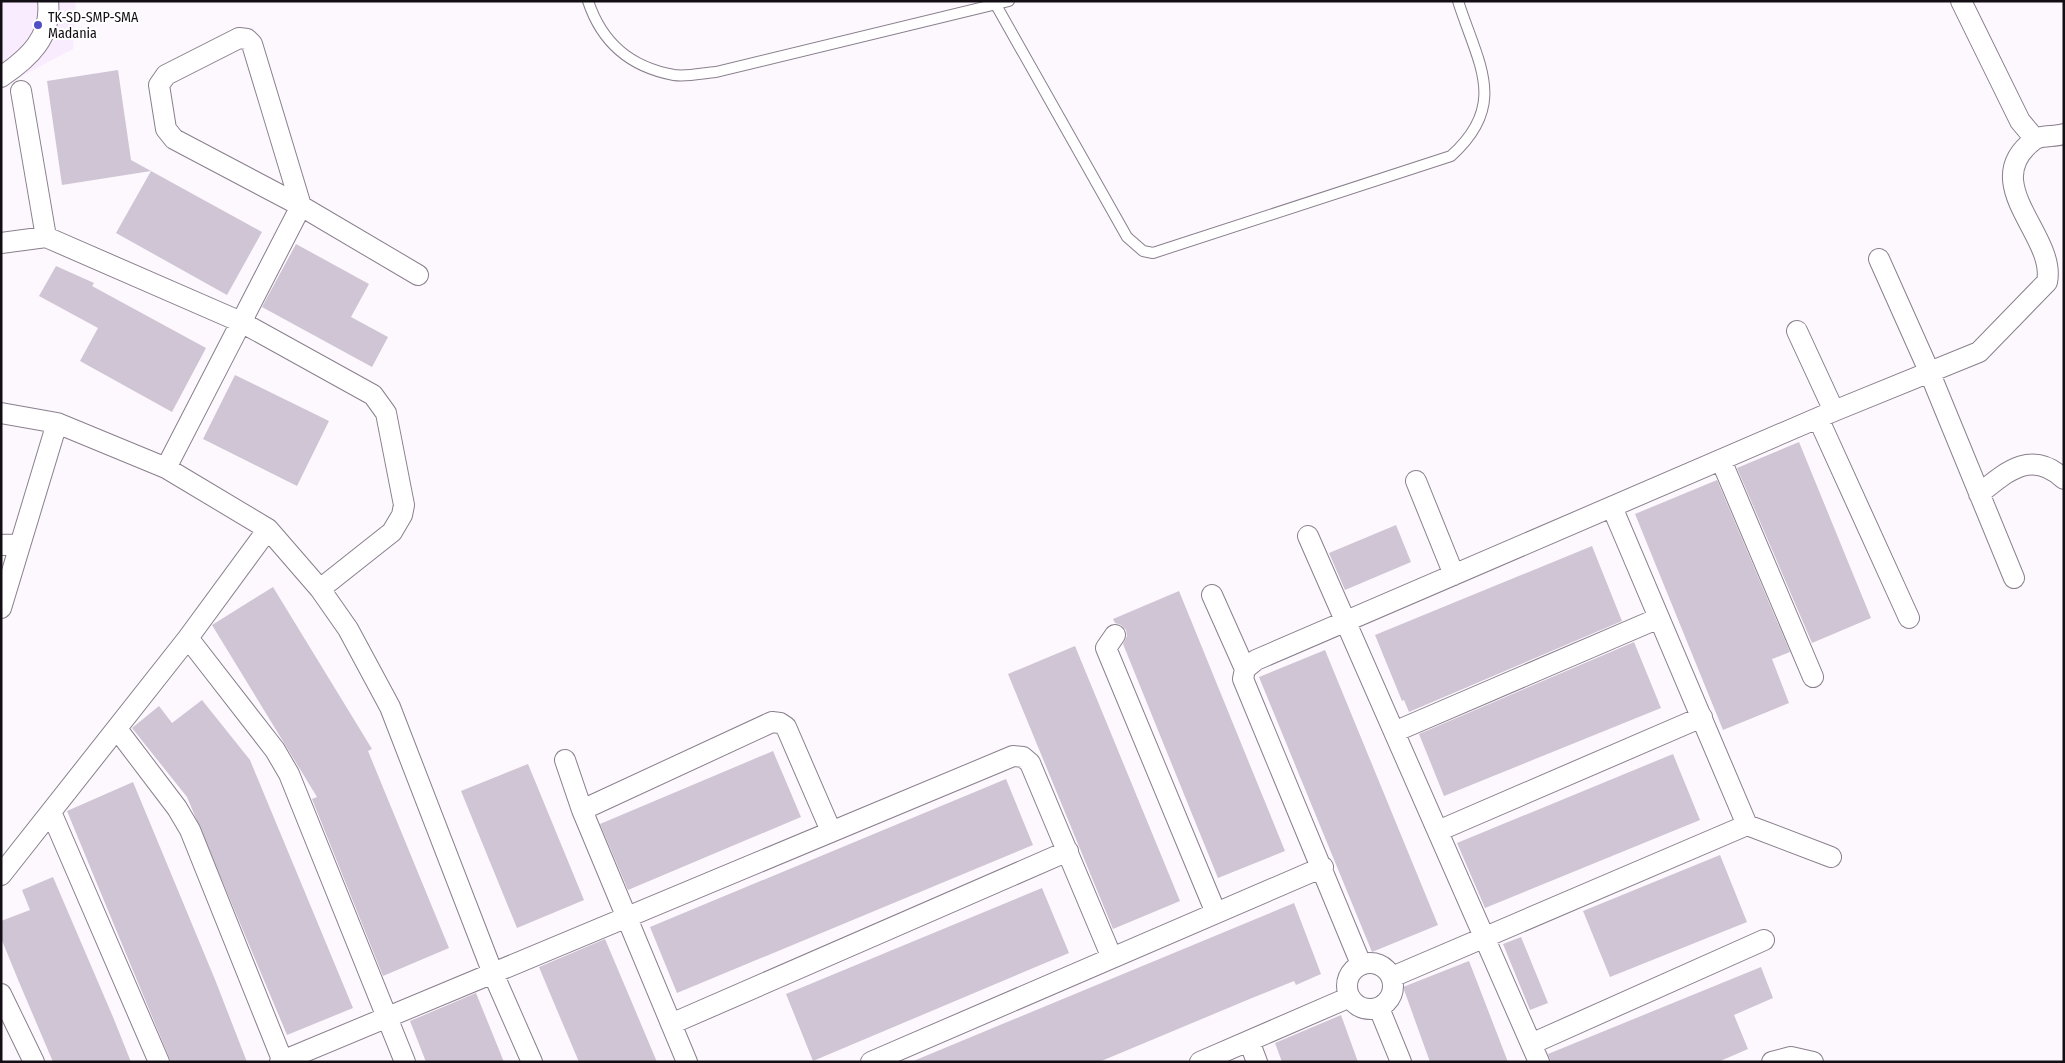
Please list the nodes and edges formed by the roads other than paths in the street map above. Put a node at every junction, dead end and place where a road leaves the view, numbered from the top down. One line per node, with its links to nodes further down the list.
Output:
1 (48, 1): 7 (street)
2 (588, 1): 6 (lane)
3 (1009, 1): 6 (lane)
4 (1458, 1): 6 (lane)
5 (1961, 1): 10 (street)
6 (996, 5)
7 (1, 77)
8 (21, 91): 12 (street)
9 (2064, 134): 10 (street)
10 (2035, 139): 18 (street)
11 (302, 206): 11 (street); 15 (street); 16 (street)
12 (46, 237): 13 (street); 16 (street)
13 (1, 243)
14 (1879, 259): 18 (street)
15 (418, 275)
16 (242, 322): 23 (street); 33 (street)
17 (1798, 331): 20 (street)
18 (1929, 371): 20 (street); 26 (street)
19 (1, 413): 21 (street)
20 (1826, 415): 22 (street); 37 (street)
21 (57, 423): 23 (street); 30 (street)
22 (1721, 460): 27 (street); 42 (street)
23 (166, 468): 28 (street)
24 (2064, 479): 26 (street)
25 (1416, 481): 31 (street)
26 (1979, 494): 32 (street)
27 (1612, 507): 31 (street); 36 (street)
28 (268, 529): 33 (street); 40 (street)
29 (1308, 536): 38 (street)
30 (10, 544): 35 (street)
31 (1454, 576): 38 (street)
32 (2014, 578)
33 (320, 589): 62 (street)
34 (1212, 595): 41 (street)
35 (1, 608)
36 (1659, 618): 43 (street); 45 (street)
37 (1909, 618)
38 (1346, 622): 41 (street); 45 (street)
39 (1115, 635): 56 (street)
40 (188, 638): 44 (street); 67 (street)
41 (1245, 669): 54 (street)
42 (1813, 677)
43 (1702, 717): 49 (street); 51 (street)
44 (117, 728): 48 (street); 71 (street)
45 (1394, 732): 51 (street)
46 (565, 760): 47 (street)
47 (582, 810): 50 (street); 57 (street)
48 (51, 812): 55 (street); 73 (street)
49 (1747, 825): 53 (street); 58 (street)
50 (831, 831): 52 (street); 57 (street)
51 (1438, 831): 58 (street)
52 (1068, 851): 60 (street); 68 (street)
53 (1831, 857)
54 (1323, 867): 56 (street); 61 (street)
55 (1, 875)
56 (1216, 913): 60 (street)
57 (626, 918): 62 (street); 68 (street)
58 (1484, 938): 63 (street); 70 (street)
59 (1764, 940): 70 (street)
60 (1112, 958): 77 (street)
61 (1362, 964): 63 (street); 65 (street)
62 (492, 972): 67 (street); 75 (street)
63 (1392, 977): 66 (street)
64 (1, 994): 72 (street)
65 (1350, 997): 66 (street); 69 (street)
66 (1379, 1008): 80 (street)
67 (386, 1016): 71 (street); 74 (street)
68 (671, 1024): 76 (street)
69 (1249, 1041): 78 (street); 79 (street)
70 (1535, 1053)
71 (282, 1061)
72 (34, 1062)
73 (159, 1062)
74 (406, 1062)
75 (532, 1062)
76 (687, 1062)
77 (871, 1062)
78 (1200, 1062)
79 (1257, 1062)
80 (1401, 1062)
81 (1772, 1062): 82 (street)
82 (1813, 1062)

